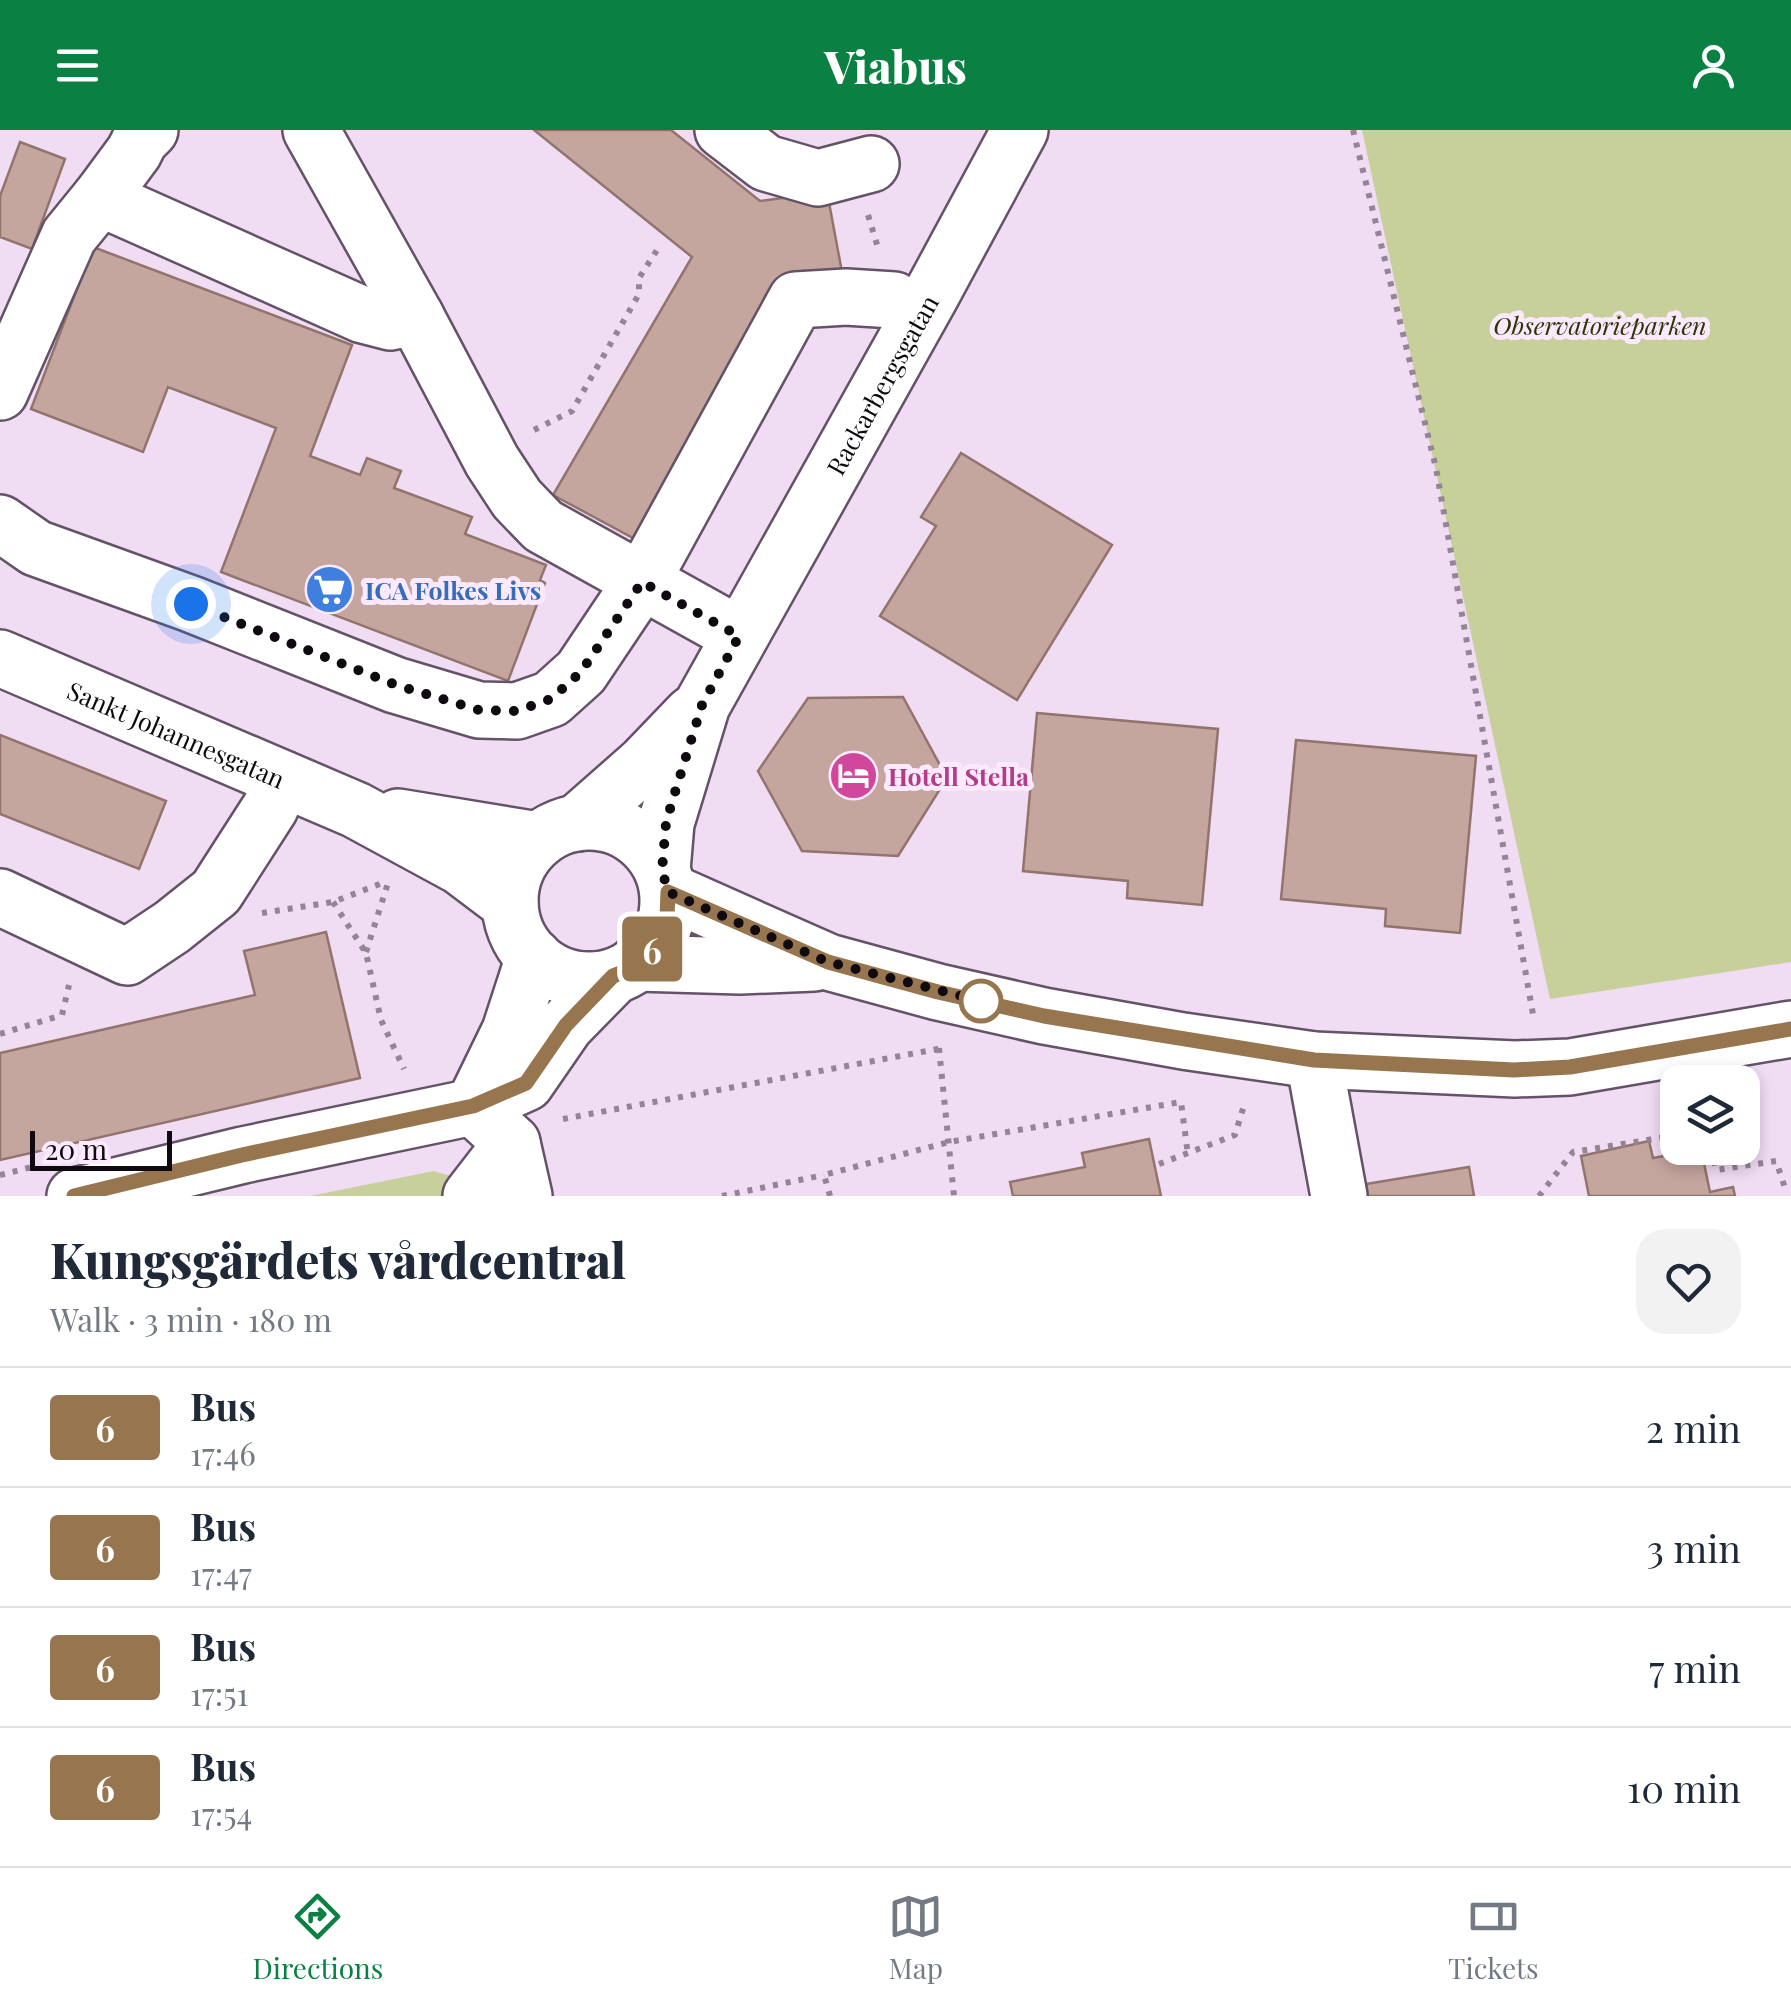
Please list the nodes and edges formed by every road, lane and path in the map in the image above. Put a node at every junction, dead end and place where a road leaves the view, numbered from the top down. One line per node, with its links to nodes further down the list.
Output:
1 (312, 130): 10 (street)
2 (723, 130): 6 (street)
3 (1020, 130): 9 (street, Rackarbergsgatan)
4 (1354, 130): 33 (path)
5 (129, 137): 7 (street)
6 (862, 166): 9 (path)
7 (100, 198): 10 (street); 11 (street)
8 (658, 247): 12 (path)
9 (907, 308): 14 (street); 15 (street, Rackarbergsgatan)
10 (416, 317): 12 (street)
11 (1, 388)
12 (488, 453): 14 (street)
13 (0, 524): 14 (street)
14 (642, 582): 15 (street)
15 (739, 636): 17 (street, Rackarbergsgatan)
16 (0, 658): 18 (street, Sankt Johannesgatan)
17 (702, 705): 20 (street, Rackarbergsgatan); 22 (street, Rackarbergsgatan)
18 (284, 779): 19 (street, Sankt Johannesgatan); 28 (street)
19 (356, 810): 20 (street, Sankt Johannesgatan); 26 (street, Sankt Johannesgatan)
20 (558, 832): 22 (street); 26 (street)
21 (392, 872): 23 (path)
22 (665, 881): 31 (street); 32 (street)
23 (388, 882): 25 (path); 29 (path)
24 (0, 897): 28 (street)
25 (332, 902): 27 (path); 29 (path)
26 (510, 904): 30 (street)
27 (261, 913)
28 (83, 936): 35 (path)
29 (366, 953): 39 (path)
30 (534, 957): 32 (street); 41 (street)
31 (828, 962): 32 (street); 38 (street)
32 (625, 970): 41 (street)
33 (1535, 1026)
34 (1791, 1030): 38 (street)
35 (0, 1034)
36 (956, 1046): 37 (path)
37 (940, 1048): 42 (path); 44 (path)
38 (1314, 1060): 59 (street)
39 (410, 1082)
40 (1248, 1091): 45 (path)
41 (473, 1106): 42 (street); 52 (street)
42 (534, 1131): 54 (street); 55 (street)
43 (1660, 1138): 60 (path)
44 (949, 1142): 45 (path); 51 (path); 58 (path)
45 (1188, 1154): 47 (path)
46 (1760, 1163): 53 (path)
47 (1159, 1164)
48 (1715, 1165): 49 (path)
49 (1749, 1165)
50 (0, 1175): 52 (path)
51 (824, 1175): 56 (path); 57 (path)
52 (56, 1181)
53 (1786, 1191)
54 (472, 1196)
55 (524, 1196)
56 (722, 1196)
57 (830, 1196)
58 (954, 1196)
59 (1339, 1196)
60 (1538, 1196)

